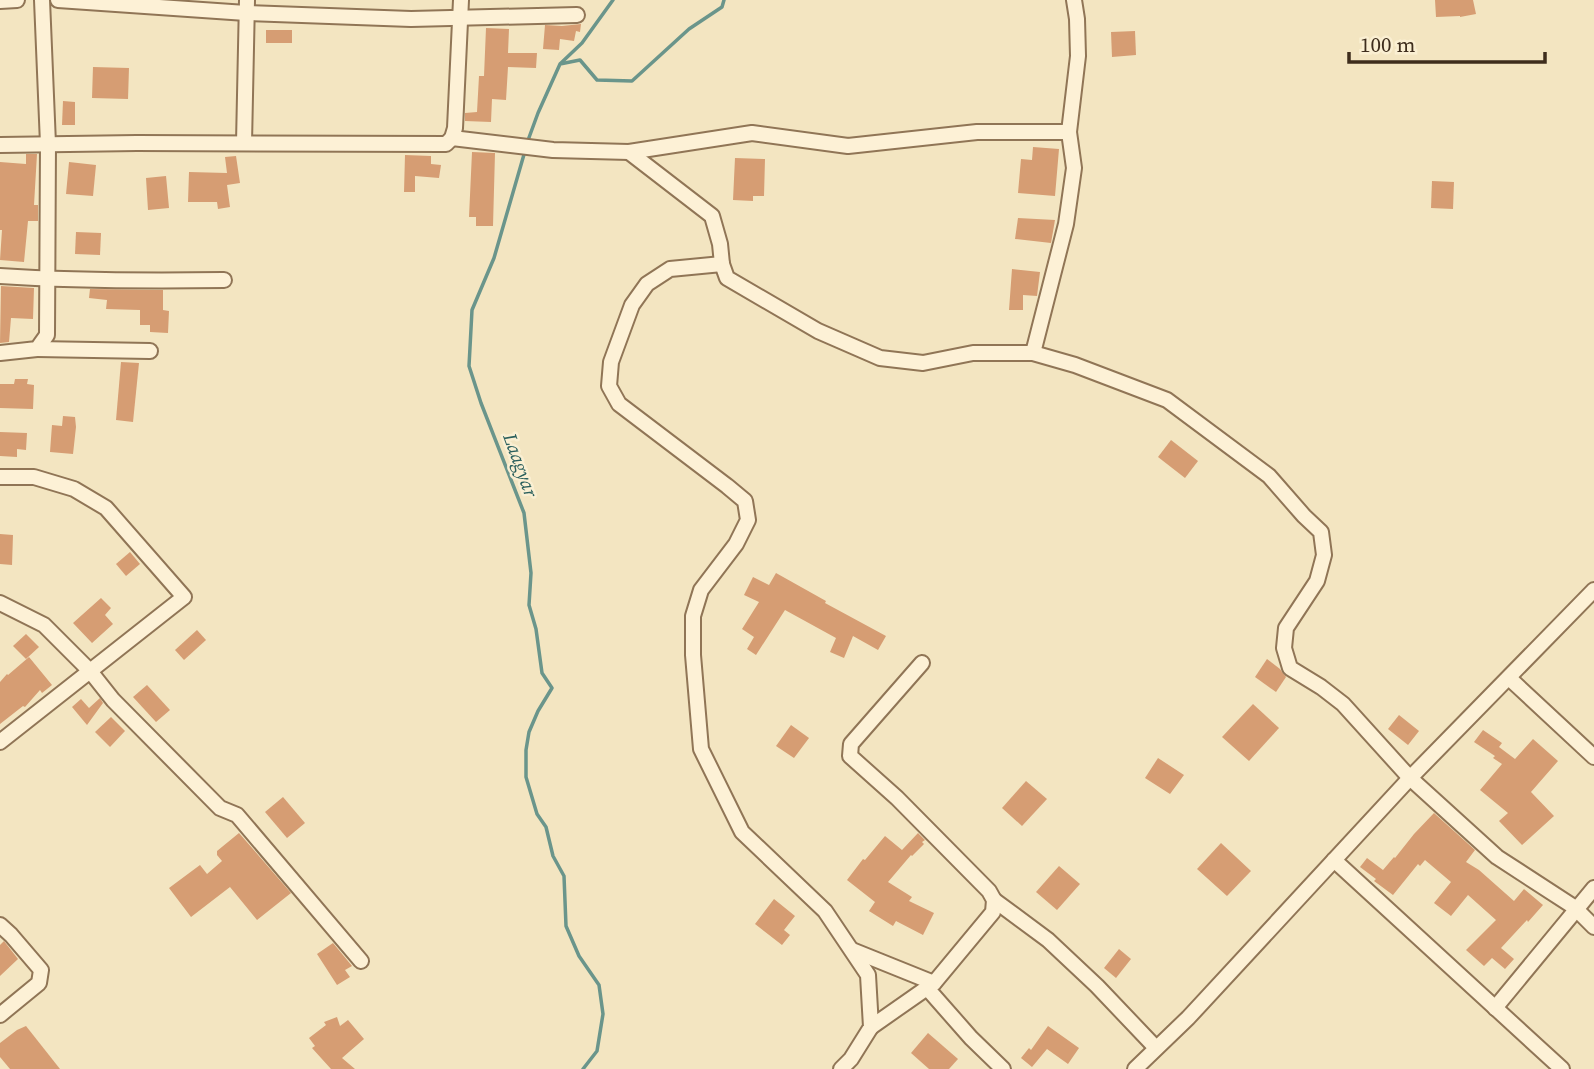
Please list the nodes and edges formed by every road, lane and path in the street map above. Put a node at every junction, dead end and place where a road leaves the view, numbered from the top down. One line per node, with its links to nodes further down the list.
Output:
1 (17, 0): 6 (street)
2 (42, 0): 13 (street)
3 (58, 0): 7 (street)
4 (461, 0): 9 (street)
5 (1074, 0): 10 (street)
6 (0, 1)
7 (247, 6): 9 (street); 12 (street)
8 (577, 15): 9 (street)
9 (460, 17): 11 (street)
10 (1069, 132): 15 (street); 23 (street)
11 (452, 138): 12 (street); 15 (street)
12 (244, 143): 13 (street)
13 (48, 144): 14 (street); 18 (street)
14 (0, 145)
15 (629, 152): 16 (street)
16 (722, 264): 23 (street); 39 (street)
17 (0, 276): 18 (street)
18 (47, 279): 19 (street); 20 (street)
19 (224, 280)
20 (37, 349): 21 (street); 22 (street)
21 (150, 351)
22 (0, 353)
23 (1033, 353): 32 (street)
24 (0, 477): 28 (street)
25 (1593, 593): 29 (street)
26 (0, 603): 28 (street)
27 (922, 663): 35 (street)
28 (90, 671): 30 (street); 40 (street)
29 (1509, 678): 31 (street); 32 (street)
30 (0, 743)
31 (1594, 757)
32 (1410, 778): 33 (street); 36 (street)
33 (1334, 860): 42 (street); 45 (street)
34 (1594, 888): 36 (street)
35 (994, 900): 41 (street); 45 (street)
36 (1577, 909): 38 (street); 42 (street)
37 (0, 925): 43 (street)
38 (1594, 927)
39 (851, 949): 41 (street); 44 (street)
40 (360, 961)
41 (931, 985): 44 (street); 47 (street)
42 (1495, 1008): 49 (street)
43 (0, 1014)
44 (871, 1027): 46 (street)
45 (1156, 1048): 48 (street)
46 (841, 1069)
47 (1003, 1069)
48 (1135, 1069)
49 (1562, 1069)

